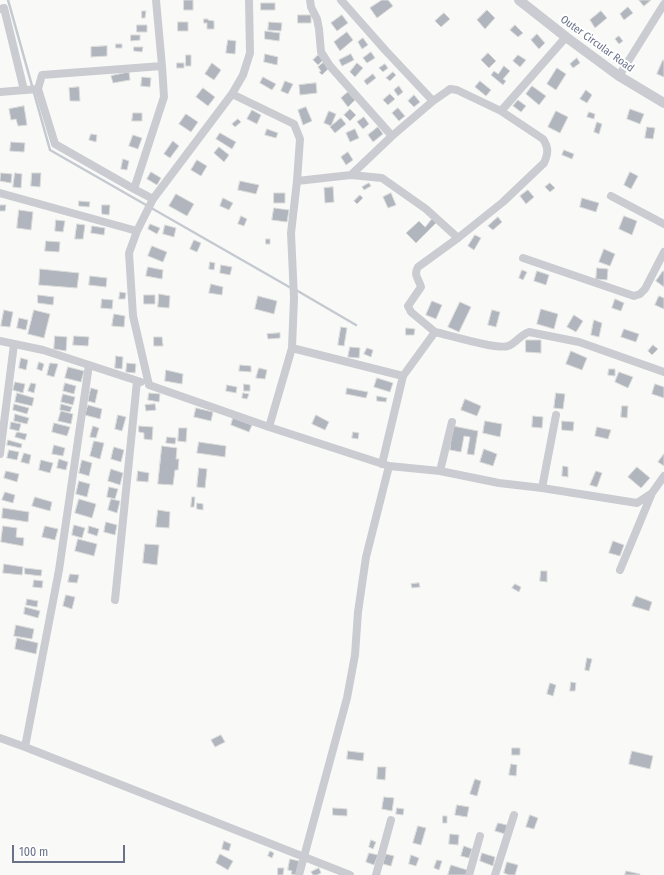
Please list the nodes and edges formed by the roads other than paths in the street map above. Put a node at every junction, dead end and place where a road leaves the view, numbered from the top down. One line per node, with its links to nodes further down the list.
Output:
1 (156, 0): 9 (street)
2 (249, 0): 13 (street)
3 (310, 0): 17 (street)
4 (340, 0): 14 (street)
5 (524, 1): 8 (street, Outer Circular Road)
6 (664, 4): 10 (street)
7 (0, 9): 11 (street)
8 (566, 37): 10 (street, Outer Circular Road); 16 (street)
9 (162, 66): 11 (street); 20 (street)
10 (619, 76): 15 (street, Outer Circular Road)
11 (31, 90): 12 (street); 20 (street)
12 (0, 92)
13 (232, 94): 19 (street); 23 (street)
14 (433, 101): 16 (street); 17 (street)
15 (664, 103)
16 (501, 111): 26 (street)
17 (392, 136): 18 (street)
18 (351, 175): 19 (street); 26 (street)
19 (297, 181): 32 (street)
20 (134, 189): 23 (street)
21 (0, 193): 25 (street)
22 (611, 196): 24 (street)
23 (150, 205): 25 (street)
24 (664, 224)
25 (137, 231): 37 (street)
26 (458, 238): 29 (street)
27 (664, 252): 28 (street)
28 (523, 258)
29 (435, 332): 34 (street); 35 (street)
30 (0, 341): 31 (street)
31 (14, 344): 33 (street); 41 (street)
32 (292, 348): 35 (street); 40 (street)
33 (89, 365): 36 (street); 50 (street)
34 (664, 372)
35 (403, 376): 42 (street)
36 (138, 381): 37 (street); 48 (street)
37 (149, 385): 40 (street)
38 (556, 415): 45 (street)
39 (452, 422): 43 (street)
40 (270, 426): 42 (street)
41 (0, 454)
42 (386, 465): 43 (street); 54 (street)
43 (440, 472): 45 (street)
44 (664, 476): 46 (street)
45 (542, 488): 46 (street)
46 (652, 493): 47 (street)
47 (620, 570)
48 (115, 600)
49 (0, 738): 50 (street)
50 (25, 747): 54 (street)
51 (514, 815): 59 (street)
52 (391, 820): 57 (street)
53 (480, 836): 58 (street)
54 (303, 857): 55 (street); 56 (street)
55 (299, 875)
56 (350, 875)
57 (376, 875)
58 (469, 875)
59 (495, 875)

